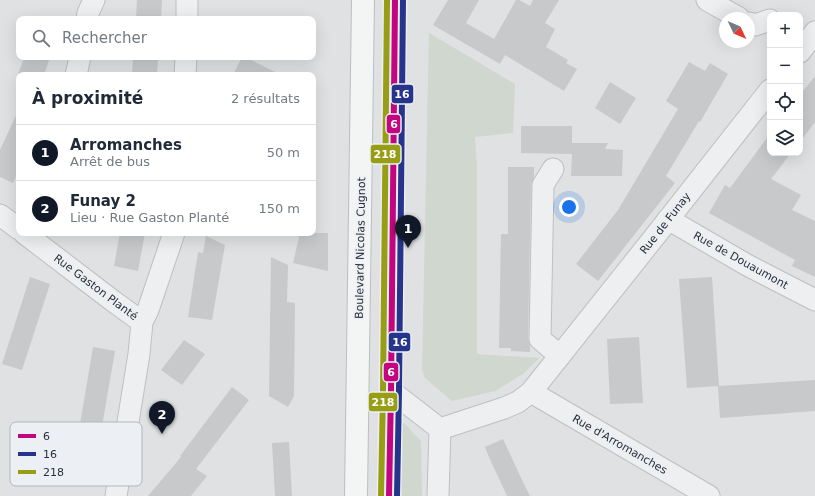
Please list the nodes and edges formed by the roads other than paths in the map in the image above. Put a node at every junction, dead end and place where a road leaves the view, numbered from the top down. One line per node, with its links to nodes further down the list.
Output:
1 (94, 0): 7 (street)
2 (187, 0): 8 (street)
3 (364, 0): 29 (main road, Boulevard Nicolas Cugnot)
4 (395, 0): 23 (main road)
5 (707, 0): 6 (street)
6 (728, 12)
7 (88, 16)
8 (187, 16)
9 (767, 21): 10 (street)
10 (755, 25)
11 (79, 60): 13 (street)
12 (186, 60): 14 (street)
13 (77, 72)
14 (185, 72)
15 (767, 94): 17 (street, Rue de Funay)
16 (553, 169): 22 (street)
17 (668, 219): 20 (street, Rue de Douaumont); 22 (street, Rue de Funay)
18 (29, 236): 21 (street, Rue Gaston Planté)
19 (173, 236): 21 (street)
20 (815, 300)
21 (142, 322): 25 (street, Rue Gaston Planté)
22 (560, 356): 24 (street, Rue de Funay)
23 (391, 391): 26 (street); 30 (main road)
24 (531, 392): 26 (street, Rue de Funay); 32 (street, Rue d'Arromanches)
25 (128, 422)
26 (440, 429): 31 (street)
27 (118, 486): 28 (street, Rue Gaston Planté)
28 (116, 496)
29 (356, 496)
30 (389, 496)
31 (438, 496)
32 (709, 496)

